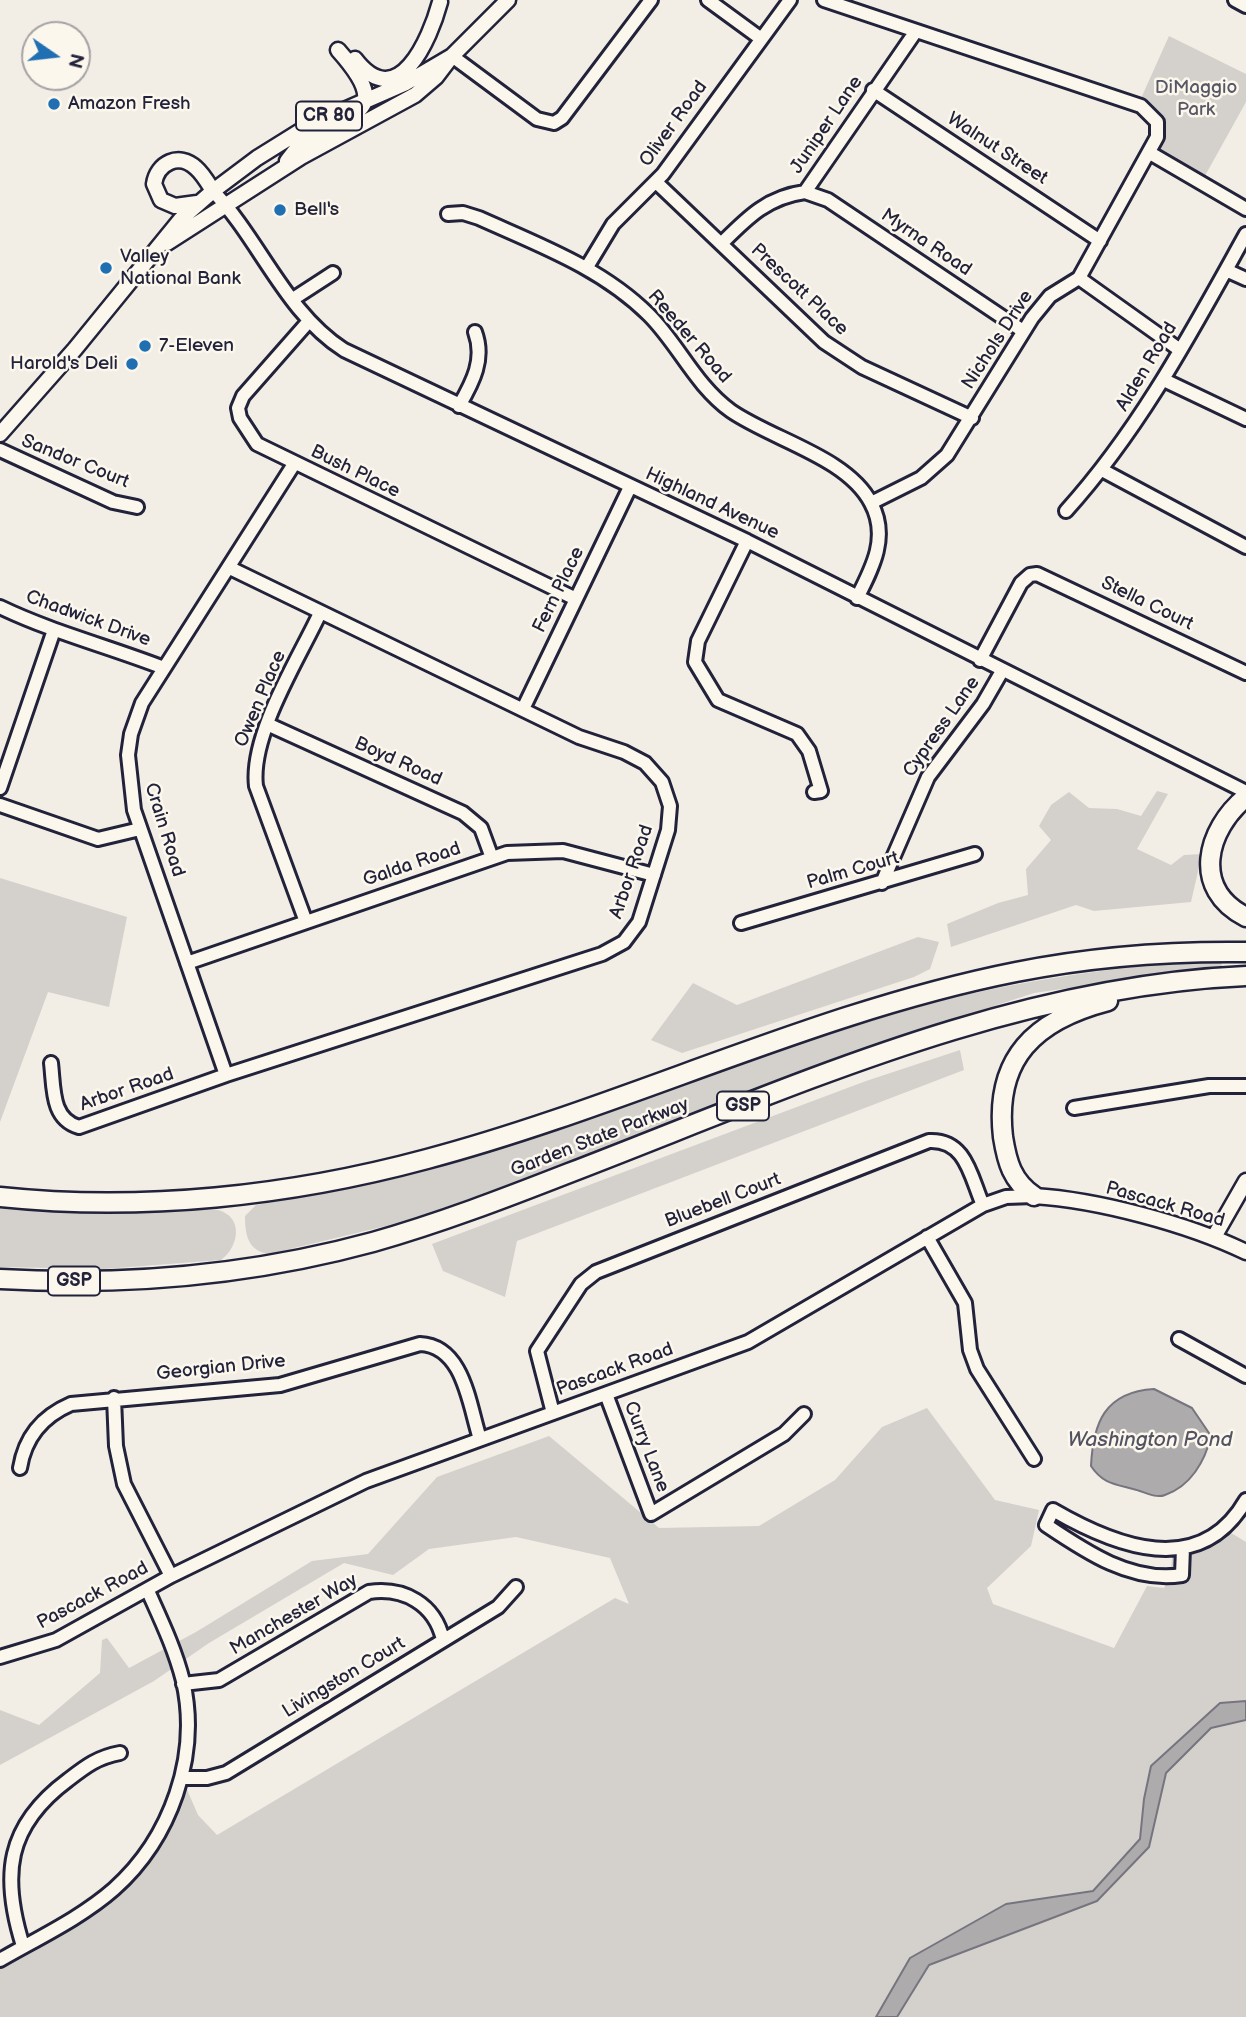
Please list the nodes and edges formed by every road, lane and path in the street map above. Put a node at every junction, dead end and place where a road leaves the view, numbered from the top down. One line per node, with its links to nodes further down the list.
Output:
1 (508, 0): 11 (main road, CR 80)
2 (650, 0): 11 (street)
3 (708, 0): 10 (street)
4 (790, 0): 10 (street, Oliver Road)
5 (824, 0): 9 (street)
6 (1235, 0): 8 (street)
7 (440, 1): 12 (main road); 14 (main road)
8 (1246, 6)
9 (916, 31): 13 (street, Juniper Lane); 15 (street, Nichols Drive)
10 (760, 38): 17 (street, Oliver Road)
11 (452, 56): 12 (main road, CR 80); 16 (main road, CR 80)
12 (420, 75): 14 (main road, CR 80)
13 (873, 90): 19 (street, Juniper Lane); 25 (street, Walnut Street)
14 (364, 100): 16 (main road); 18 (main road, CR 80)
15 (1150, 153): 22 (street); 25 (street, Nichols Drive)
16 (278, 171): 21 (main road, CR 80)
17 (656, 182): 26 (street, Prescott Place); 28 (street, Oliver Road)
18 (214, 191): 20 (main road, CR 80); 20 (main road); 21 (street, Highland Avenue)
19 (805, 192): 26 (street, Juniper Lane); 35 (street, Myrna Road)
20 (200, 203): 27 (main road, CR 80)
21 (226, 204): 27 (main road, CR 80); 33 (street, Highland Avenue)
22 (1246, 209)
23 (448, 214): 28 (street, Reeder Road)
24 (1246, 234): 29 (street, Alden Road)
25 (1100, 241): 31 (street, Nichols Drive)
26 (721, 244): 40 (street, Prescott Place)
27 (160, 247): 42 (main road, CR 80)
28 (587, 267): 47 (street, Reeder Road)
29 (1226, 270): 32 (street); 37 (street, Alden Road)
30 (333, 272): 33 (street)
31 (1079, 278): 35 (street, Nichols Drive); 37 (street)
32 (1246, 279)
33 (293, 299): 34 (street, Highland Avenue)
34 (309, 321): 39 (street, Highland Avenue); 44 (street, Bush Place)
35 (1023, 331): 40 (street, Nichols Drive)
36 (475, 332): 39 (street)
37 (1180, 350): 38 (street, Alden Road)
38 (1164, 380): 41 (street); 45 (street, Alden Road)
39 (459, 406): 46 (street, Highland Avenue)
40 (971, 418): 47 (street, Nichols Drive)
41 (1246, 419)
42 (0, 434)
43 (0, 450): 48 (street, Sandor Court)
44 (295, 464): 52 (street, Crain Road); 54 (street, Bush Place)
45 (1102, 470): 49 (street, Alden Road); 51 (street)
46 (630, 487): 50 (street, Highland Avenue); 54 (street, Fern Place)
47 (872, 503): 53 (street)
48 (137, 507)
49 (1066, 511)
50 (747, 541): 53 (street, Highland Avenue); 66 (street)
51 (1246, 547)
52 (230, 568): 56 (street, Arbor Road); 59 (street, Crain Road)
53 (857, 598): 58 (street, Highland Avenue)
54 (576, 599): 62 (street, Fern Place)
55 (0, 607): 57 (street, Chadwick Drive)
56 (320, 613): 62 (street, Arbor Road); 63 (street, Owen Place)
57 (54, 630): 59 (street, Chadwick Drive); 64 (street)
58 (981, 660): 60 (street, Highland Avenue); 61 (street, Stella Court)
59 (164, 668): 69 (street, Crain Road)
60 (1002, 671): 65 (street, Highland Avenue); 73 (street, Cypress Lane)
61 (1246, 673)
62 (523, 709): 72 (street, Arbor Road)
63 (267, 724): 71 (street, Boyd Road); 75 (street, Owen Place)
64 (0, 788)
65 (1246, 792)
66 (814, 793)
67 (1246, 797): 74 (highway)
68 (0, 805): 69 (street)
69 (140, 829): 79 (street, Crain Road)
70 (975, 854): 73 (street, Palm Court)
71 (492, 858): 72 (street, Galda Road); 75 (street, Galda Road)
72 (654, 875): 84 (street, Arbor Road)
73 (882, 883): 76 (street, Palm Court)
74 (1246, 917)
75 (306, 922): 79 (street, Galda Road)
76 (741, 923)
77 (1246, 943): 80 (highway, Garden State Parkway / GSP)
78 (1246, 952): 80 (highway, Garden State Parkway / GSP)
79 (187, 963): 84 (street, Crain Road)
80 (1044, 966): 91 (highway, Garden State Parkway / GSP)
81 (1246, 976): 82 (highway, Garden State Parkway / GSP)
82 (1218, 977): 89 (highway); 97 (highway, Garden State Parkway / GSP)
83 (51, 1063): 84 (street, Arbor Road)
84 (226, 1075)
85 (1246, 1086): 86 (street)
86 (1074, 1108)
87 (1246, 1181): 94 (main road)
88 (0, 1188): 91 (highway)
89 (1034, 1196): 92 (street, Pascack Road); 94 (main road, Pascack Road)
90 (0, 1197): 91 (highway, Garden State Parkway / GSP)
91 (78, 1202)
92 (983, 1205): 93 (street, Pascack Road); 103 (street, Bluebell Court)
93 (928, 1237): 101 (street, Pascack Road); 106 (street)
94 (1214, 1237): 95 (main road, Pascack Road)
95 (1246, 1252)
96 (0, 1279): 97 (highway, Garden State Parkway / GSP)
97 (149, 1279): 98 (highway)
98 (0, 1291)
99 (1179, 1339): 100 (street)
100 (1246, 1376)
101 (606, 1394): 103 (street, Pascack Road); 104 (street, Curry Lane)
102 (114, 1398): 105 (street, Georgian Drive); 107 (street, Georgian Drive); 110 (street)
103 (553, 1413): 105 (street, Pascack Road)
104 (803, 1414)
105 (480, 1439): 110 (street, Pascack Road)
106 (1034, 1459)
107 (20, 1468)
108 (1246, 1500): 109 (street)
109 (1183, 1548): 109 (street)
110 (171, 1576): 112 (street, Pascack Road)
111 (516, 1587): 113 (street, Livingston Court)
112 (148, 1591): 114 (street, Pascack Road); 115 (street)
113 (443, 1640): 115 (street, Manchester Way); 117 (street, Livingston Court)
114 (0, 1657)
115 (183, 1684): 117 (street)
116 (120, 1753): 118 (street)
117 (181, 1778): 118 (street)
118 (23, 1947): 119 (street)
119 (0, 1960)

